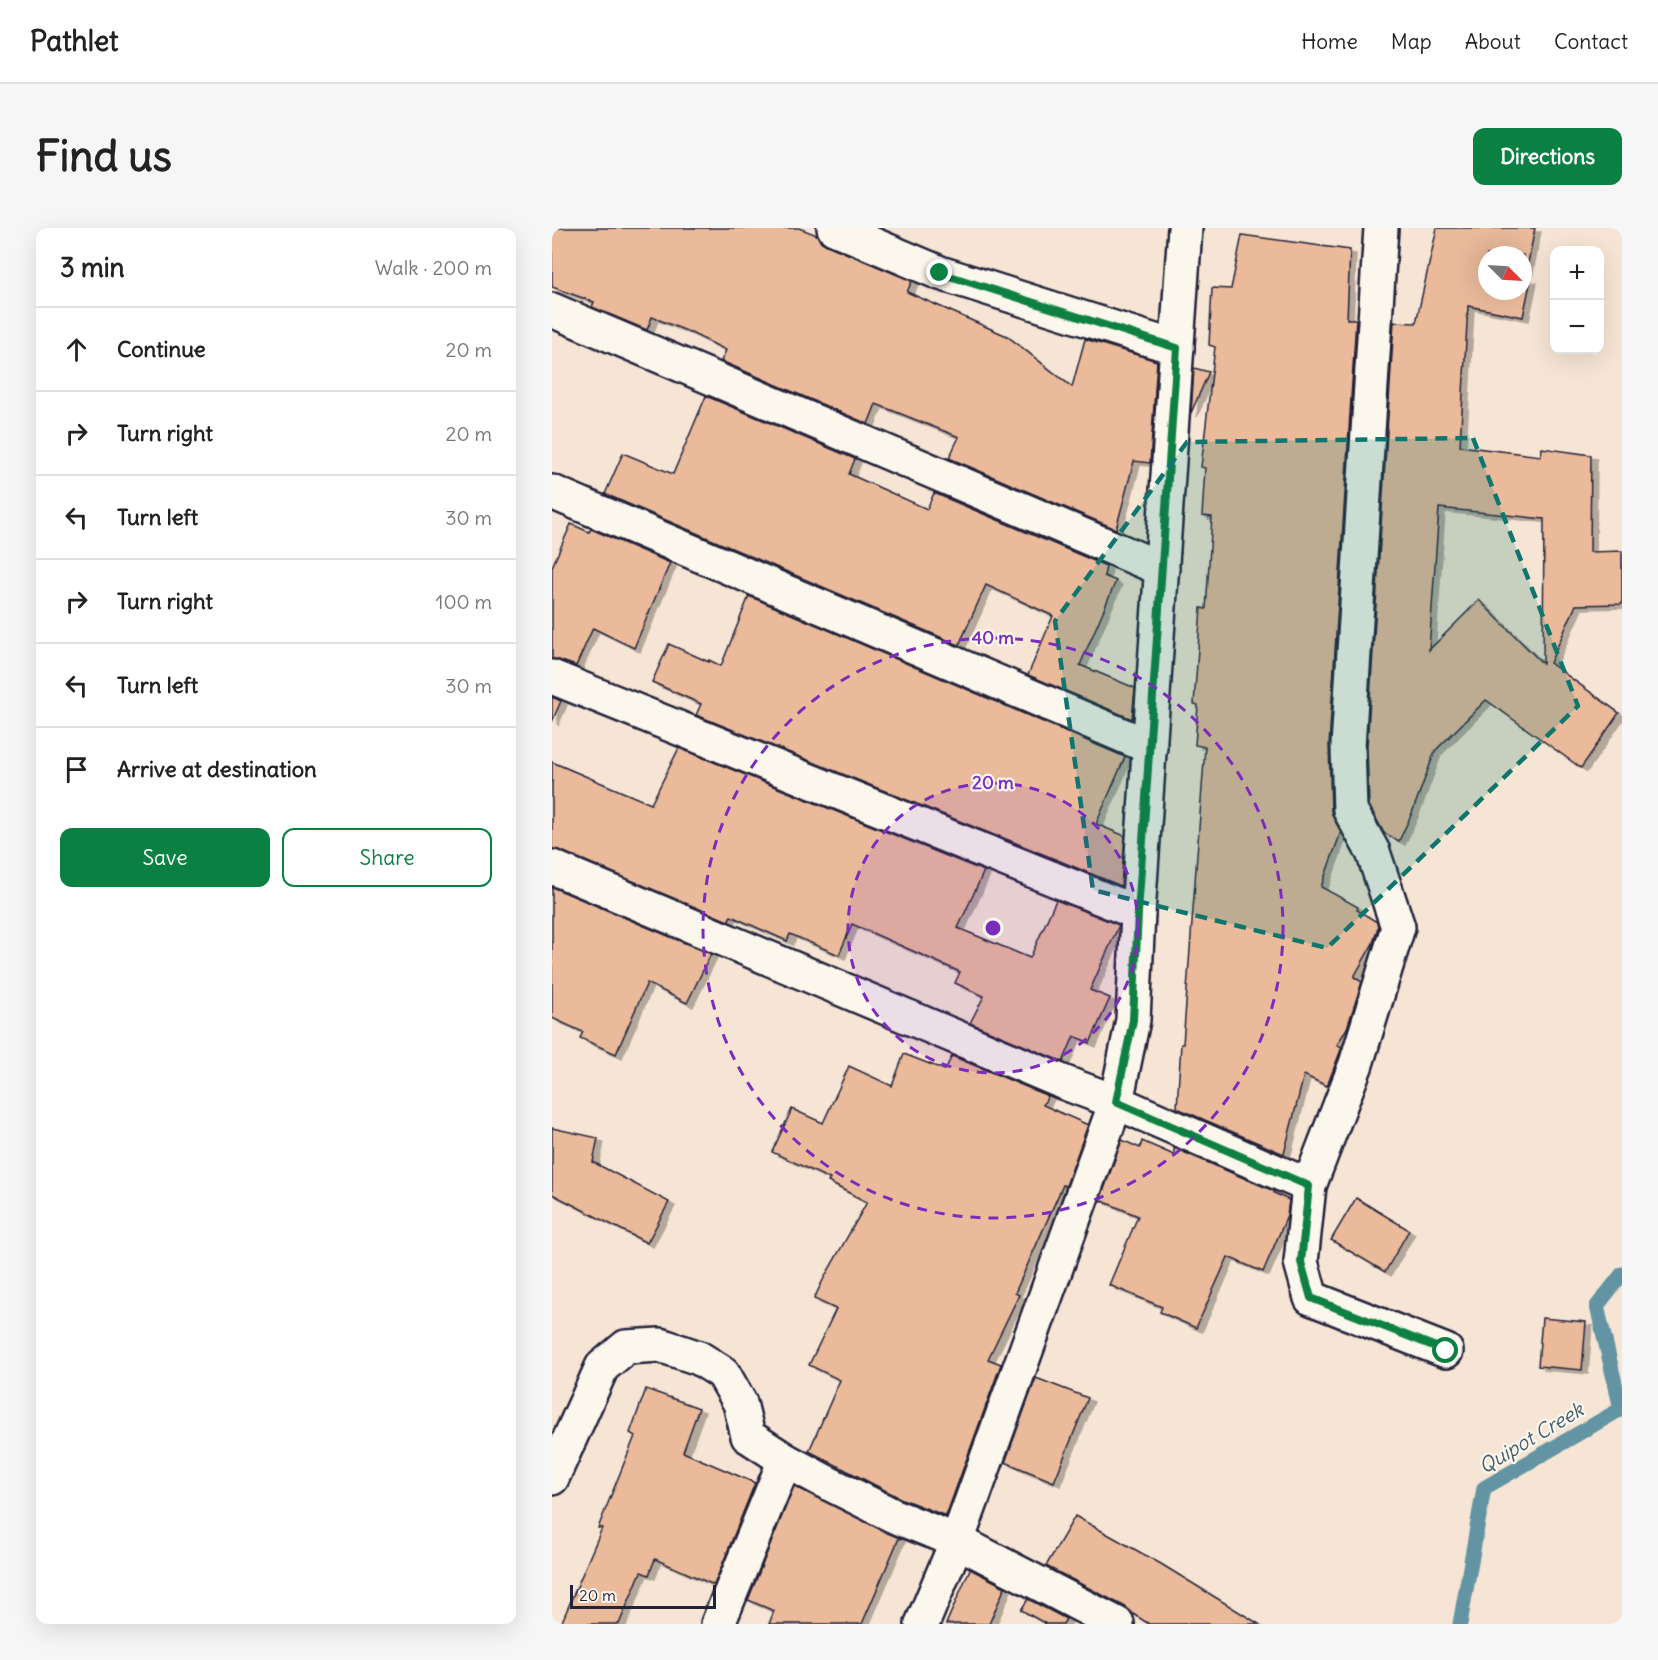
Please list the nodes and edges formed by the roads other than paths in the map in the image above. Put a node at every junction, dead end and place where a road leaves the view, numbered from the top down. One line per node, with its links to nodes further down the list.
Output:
1 (834, 228): 5 (street)
2 (1185, 228): 5 (street)
3 (1381, 228): 13 (street)
4 (552, 310): 7 (street)
5 (1177, 348): 7 (street)
6 (552, 492): 9 (street)
7 (1162, 569): 9 (street)
8 (552, 677): 11 (street)
9 (1149, 747): 11 (street)
10 (552, 867): 12 (street)
11 (1138, 913): 12 (street)
12 (1116, 1102): 13 (street); 17 (street)
13 (1309, 1186): 14 (street)
14 (1446, 1351)
15 (785, 1460): 16 (street); 17 (street); 18 (street)
16 (552, 1478)
17 (957, 1541): 19 (street); 20 (street)
18 (718, 1624)
19 (922, 1624)
20 (1117, 1624)

